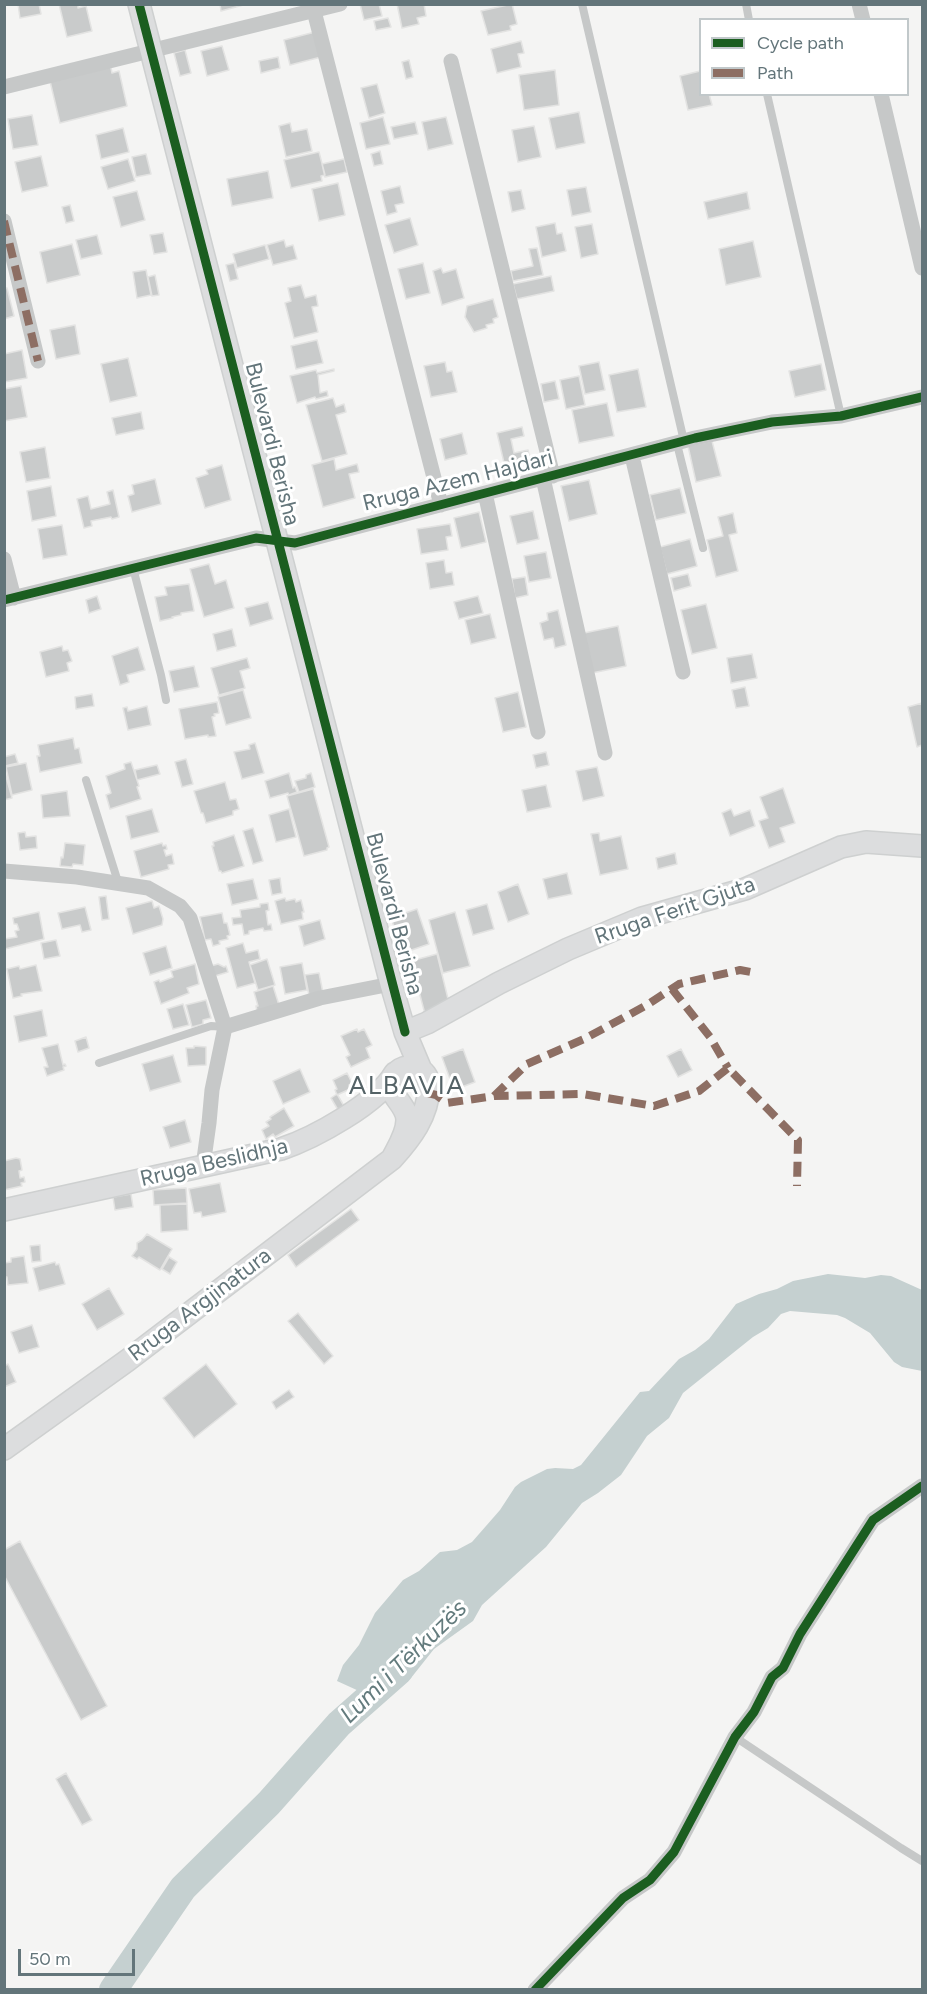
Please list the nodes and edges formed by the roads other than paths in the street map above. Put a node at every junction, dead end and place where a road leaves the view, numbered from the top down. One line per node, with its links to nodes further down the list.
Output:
1 (139, 4): 6 (main road, Bulevardi Berisha)
2 (340, 4): 5 (street)
3 (582, 4): 16 (lane)
4 (283, 11): 5 (street); 6 (street)
5 (314, 11): 20 (street)
6 (151, 51): 8 (street); 21 (main road, Bulevardi Berisha)
7 (452, 61): 18 (street)
8 (4, 87)
9 (767, 96): 15 (lane)
10 (881, 96): 12 (street)
11 (4, 221): 13 (street)
12 (922, 268)
13 (38, 361)
14 (922, 397): 15 (street, Rruga Azem Hajdari)
15 (841, 416): 16 (street, Rruga Azem Hajdari)
16 (681, 443): 17 (street, Rruga Azem Hajdari); 22 (lane)
17 (632, 456): 18 (street, Rruga Azem Hajdari); 26 (street)
18 (548, 477): 19 (street, Rruga Azem Hajdari); 29 (street)
19 (485, 493): 20 (street, Rruga Azem Hajdari); 28 (street)
20 (441, 505): 21 (street, Rruga Azem Hajdari)
21 (277, 541): 24 (street, Rruga Azem Hajdari); 34 (main road, Bulevardi Berisha)
22 (703, 548)
23 (4, 558): 25 (street)
24 (133, 568): 25 (street, Rruga Azem Hajdari); 27 (lane)
25 (9, 599)
26 (683, 672)
27 (166, 700)
28 (538, 732)
29 (606, 753)
30 (86, 780): 33 (lane)
31 (922, 846): 36 (main road, Rruga Ferit Gjuta)
32 (4, 871): 33 (street)
33 (118, 882): 35 (street)
34 (391, 984): 35 (street); 36 (main road, Bulevardi Berisha)
35 (225, 1027): 37 (lane); 44 (street)
36 (405, 1032): 38 (main road, Bulevardi Berisha); 39 (main road, Rruga Beslidhja)
37 (99, 1063)
38 (421, 1070): 39 (main road); 40 (main road)
39 (394, 1076): 41 (main road); 42 (main road, Rruga Beslidhja)
40 (428, 1093): 41 (main road); 43 (main road, Rruga Argjinatura)
41 (402, 1103): 42 (main road); 43 (main road, Rruga Argjinatura)
42 (360, 1106): 44 (main road, Rruga Beslidhja)
43 (392, 1159): 46 (main road, Rruga Argjinatura)
44 (202, 1166): 45 (main road, Rruga Beslidhja)
45 (4, 1210)
46 (4, 1449)
47 (922, 1486): 48 (street)
48 (735, 1737): 49 (lane); 50 (street)
49 (922, 1861)
50 (535, 1989)

